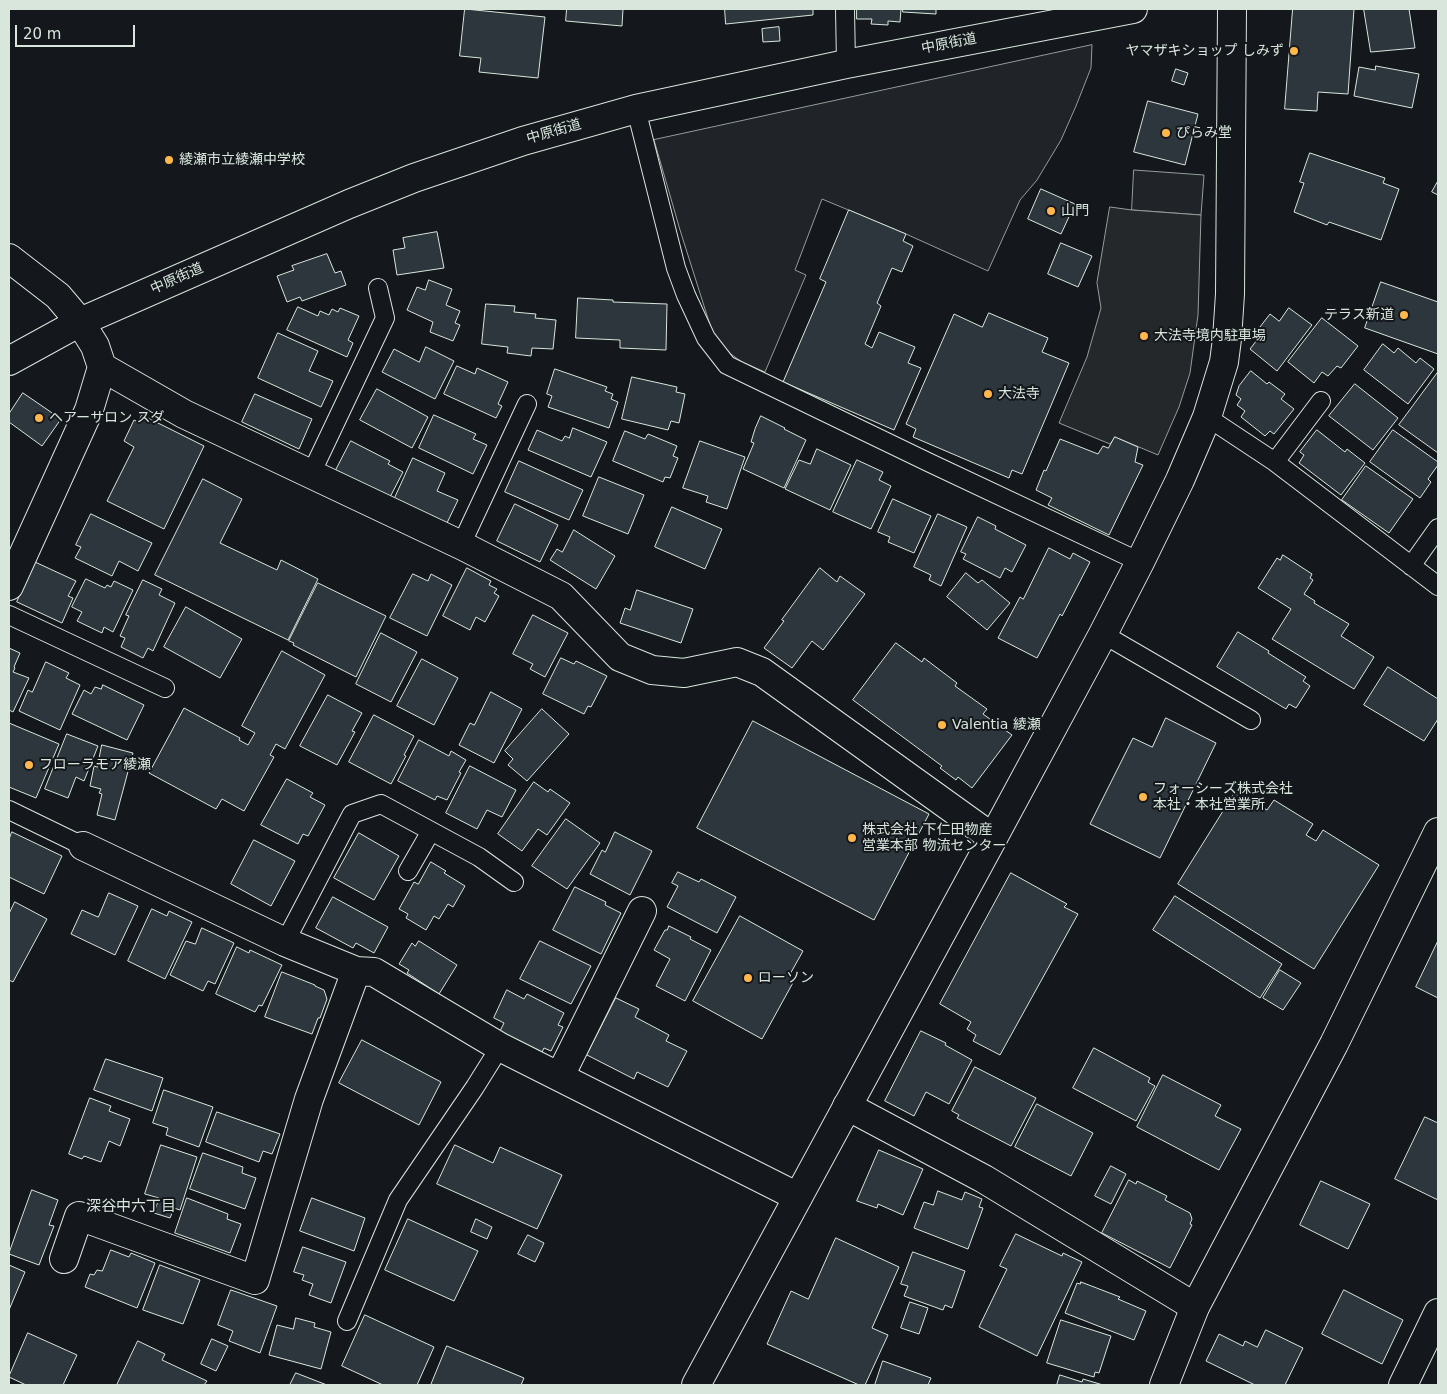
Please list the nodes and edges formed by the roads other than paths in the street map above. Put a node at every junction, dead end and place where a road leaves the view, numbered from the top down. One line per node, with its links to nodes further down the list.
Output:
1 (845, 9): 4 (lane)
2 (1133, 9): 4 (street, 中原街道)
3 (1232, 9): 13 (street)
4 (846, 64): 5 (street, 中原街道)
5 (636, 108): 8 (street, 中原街道); 18 (lane)
6 (9, 258): 8 (street)
7 (378, 288): 15 (lane)
8 (80, 322): 9 (street, 中原街道); 10 (street)
9 (9, 361)
10 (102, 367): 15 (street); 20 (street)
11 (1321, 401): 14 (lane)
12 (527, 404): 17 (lane)
13 (1207, 416): 14 (lane); 18 (street)
14 (1275, 462): 19 (lane)
15 (311, 474): 17 (street)
16 (1438, 528): 19 (lane)
17 (461, 545): 29 (street)
18 (1140, 562): 23 (street)
19 (1411, 566): 21 (lane)
20 (9, 586)
21 (1438, 586)
22 (9, 615): 24 (lane)
23 (1103, 634): 25 (lane); 29 (street)
24 (165, 688)
25 (1252, 720)
26 (9, 810): 30 (lane)
27 (431, 831): 31 (lane); 32 (lane); 34 (lane)
28 (1438, 832): 41 (street)
29 (993, 838): 38 (street)
30 (83, 846): 34 (street)
31 (408, 872)
32 (514, 882)
33 (642, 911): 37 (street)
34 (285, 942): 35 (street)
35 (356, 971): 36 (street); 40 (street)
36 (500, 1047): 37 (street); 43 (lane)
37 (560, 1076): 39 (street)
38 (847, 1106): 39 (street); 41 (street)
39 (798, 1197): 44 (street)
40 (64, 1259)
41 (1195, 1307): 45 (street)
42 (1438, 1313): 46 (street)
43 (347, 1321)
44 (696, 1385)
45 (1164, 1385)
46 (1403, 1385)

